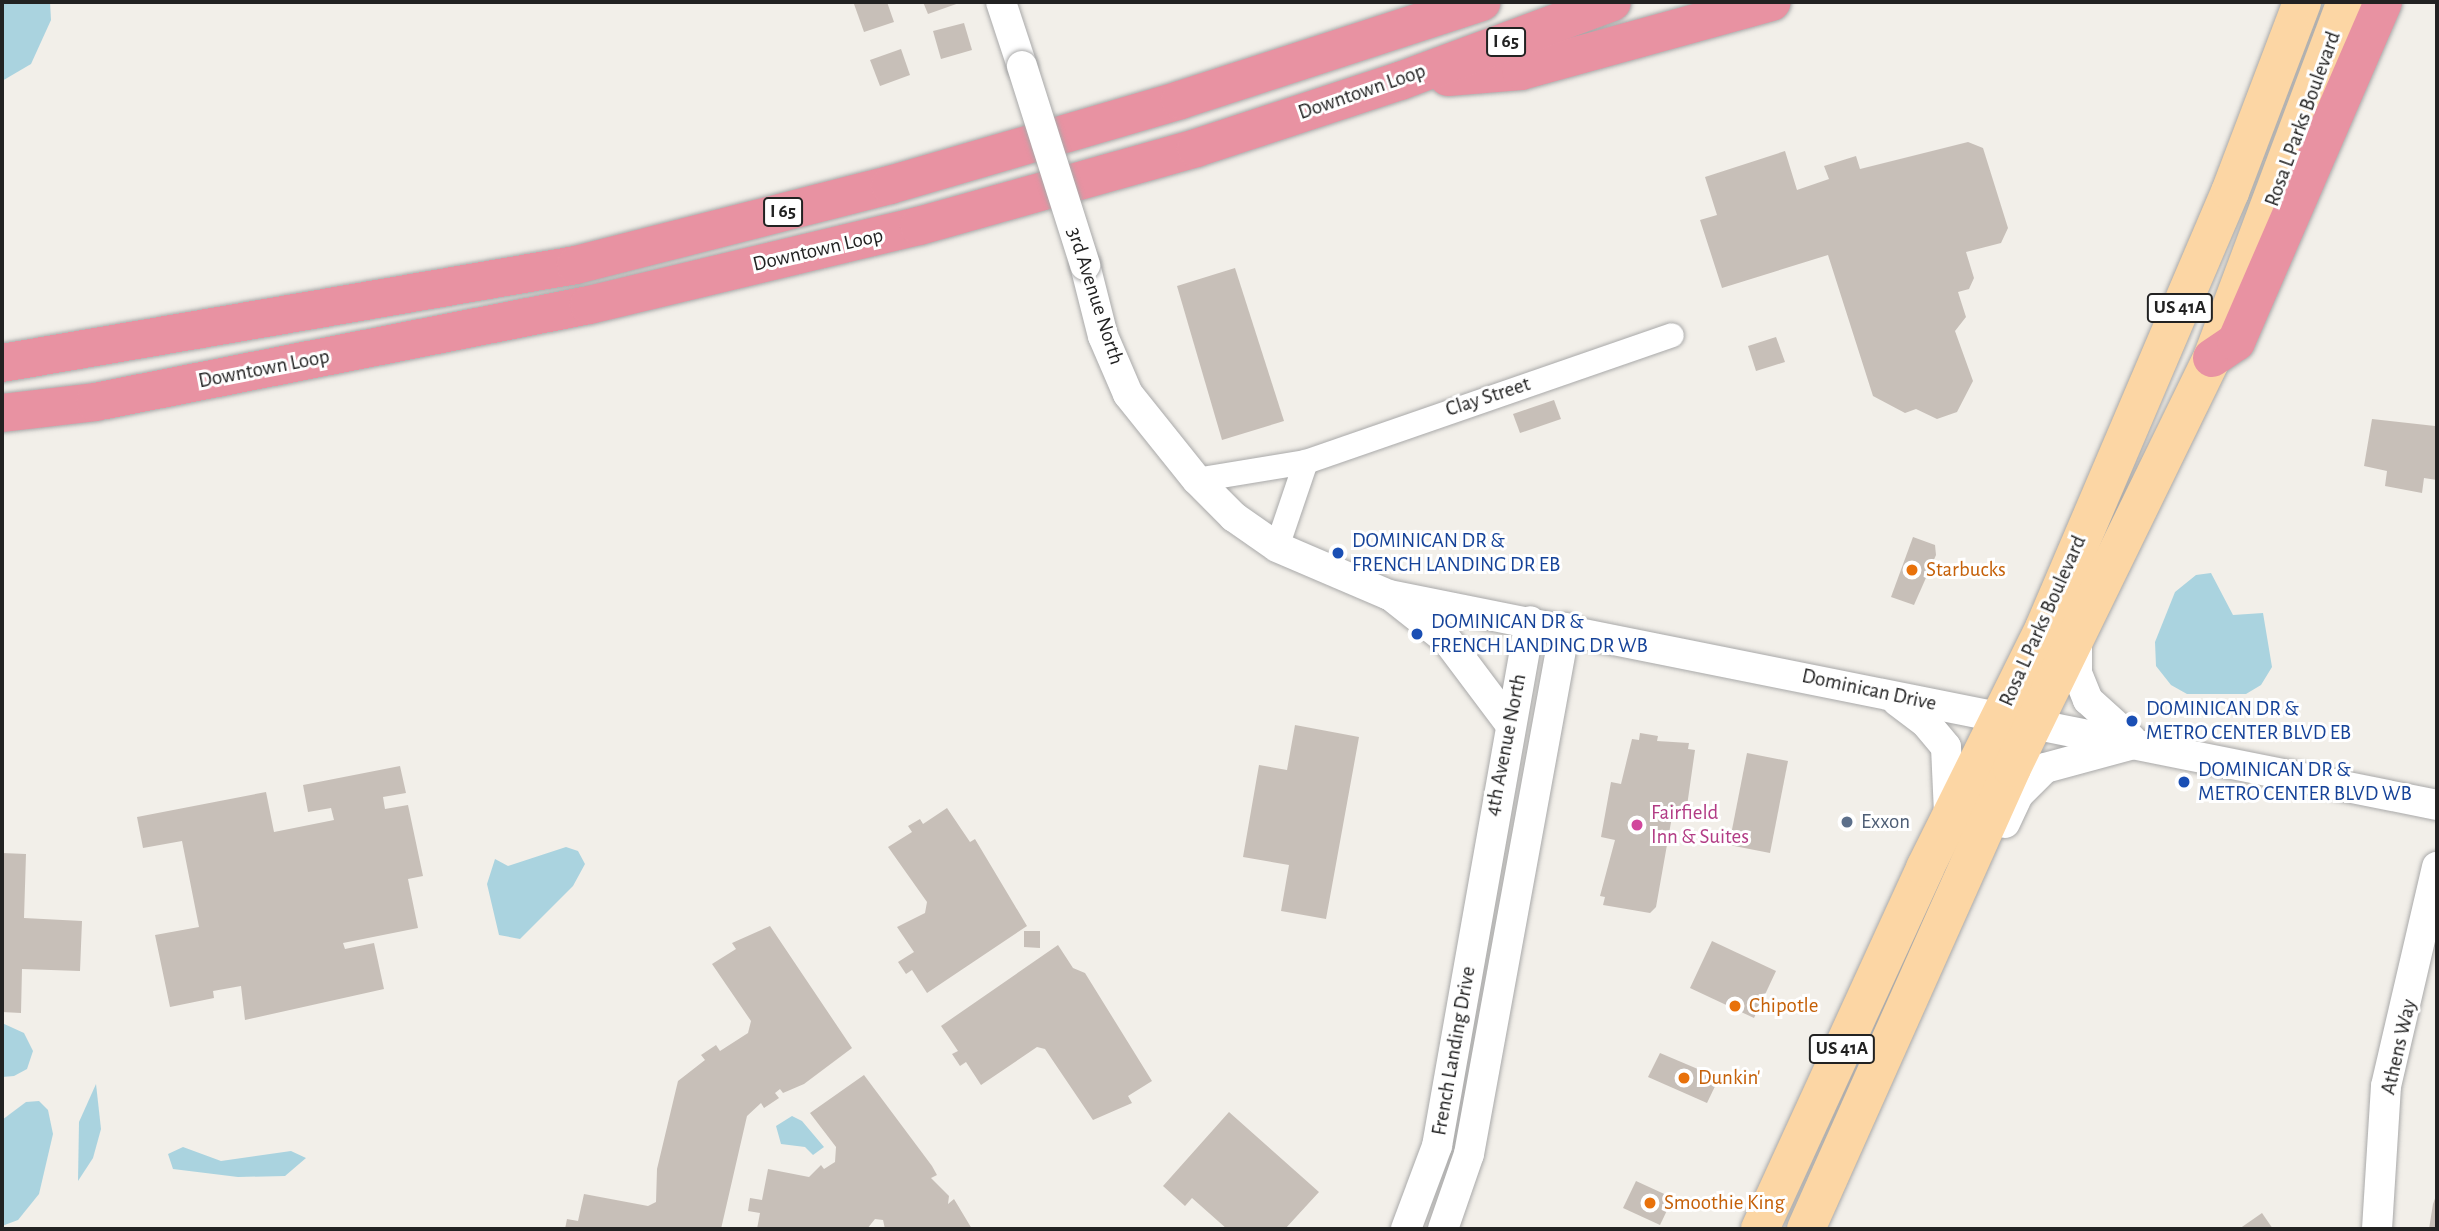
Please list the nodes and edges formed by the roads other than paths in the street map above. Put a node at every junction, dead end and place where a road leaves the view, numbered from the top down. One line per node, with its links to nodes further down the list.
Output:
1 (1001, 2): 16 (street, 3rd Avenue North, bridge)
2 (1419, 2): 9 (highway)
3 (1481, 2): 9 (highway, Downtown Loop / I 65)
4 (1612, 2): 10 (highway, Downtown Loop / I 65)
5 (1772, 2): 10 (highway)
6 (2302, 2): 24 (main road, Rosa L Parks Boulevard / US 41A)
7 (2346, 2): 12 (main road, Rosa L Parks Boulevard / US 41A)
8 (2383, 2): 12 (highway)
9 (1336, 51): 13 (highway, Downtown Loop / I 65)
10 (1400, 80): 14 (highway, Downtown Loop / I 65)
11 (1672, 335): 15 (street, Clay Street)
12 (2212, 358): 22 (main road, Rosa L Parks Boulevard / US 41A)
13 (2, 363)
14 (2, 413)
15 (1306, 462): 16 (street, Clay Street); 17 (street)
16 (1197, 480): 17 (street, 3rd Avenue North)
17 (1278, 547): 18 (street, 3rd Avenue North)
18 (1305, 561): 19 (street, Dominican Drive)
19 (1389, 595): 20 (street, Dominican Drive); 25 (street)
20 (1530, 621): 21 (street, Dominican Drive); 25 (street, 4th Avenue North)
21 (1565, 628): 23 (street, Dominican Drive); 30 (street, 4th Avenue North)
22 (2077, 639): 24 (main road, Rosa L Parks Boulevard / US 41A); 26 (street)
23 (1894, 698): 24 (street, Dominican Drive); 28 (street)
24 (2017, 719): 26 (street, Dominican Drive); 28 (main road, Rosa L Parks Boulevard / US 41A); 32 (main road, Rosa L Parks Boulevard / US 41A)
25 (1510, 723): 29 (street, 4th Avenue North)
26 (2137, 743): 27 (street, Dominican Drive); 32 (street)
27 (2437, 805)
28 (1948, 821): 34 (main road, Rosa L Parks Boulevard / US 41A)
29 (1485, 856): 30 (street); 35 (street, French Landing Drive)
30 (1522, 861): 33 (street, 4th Avenue North)
31 (2437, 866): 40 (street, Athens Way)
32 (1945, 917): 39 (main road, Rosa L Parks Boulevard / US 41A)
33 (1485, 1071): 36 (street, French Landing Drive)
34 (1821, 1095): 37 (main road, Rosa L Parks Boulevard / US 41A); 38 (main road)
35 (1406, 1229)
36 (1443, 1229)
37 (1760, 1229)
38 (1790, 1229)
39 (1806, 1229)
40 (2376, 1229)

